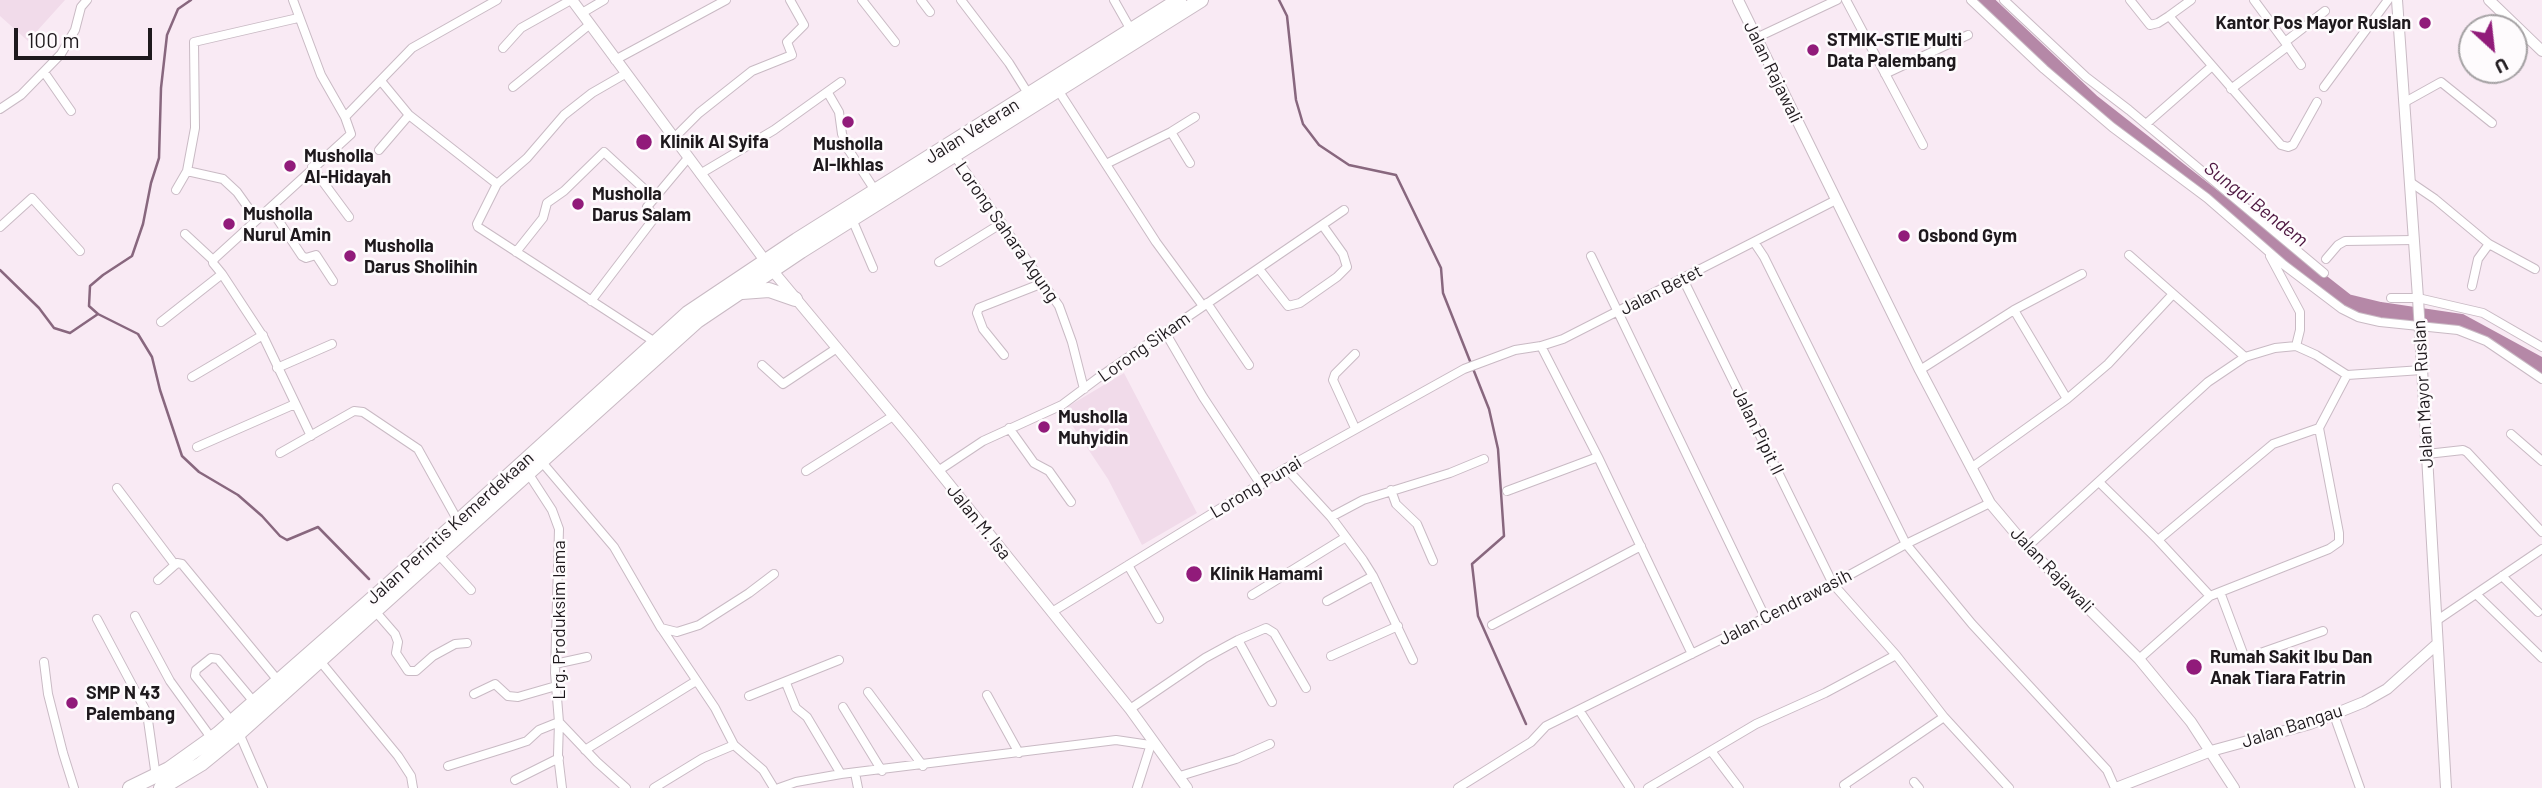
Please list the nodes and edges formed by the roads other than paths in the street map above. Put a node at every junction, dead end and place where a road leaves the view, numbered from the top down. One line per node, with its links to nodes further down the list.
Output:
1 (87, 0): 41 (street)
2 (293, 0): 29 (street)
3 (497, 0): 44 (street)
4 (571, 0): 27 (street, Jalan M. Isa); 36 (street)
5 (604, 0): 27 (street)
6 (726, 0): 38 (street)
7 (790, 0): 62 (street)
8 (862, 0): 34 (street)
9 (921, 0): 26 (street)
10 (961, 0): 51 (street)
11 (1114, 0): 31 (street)
12 (1179, 0): 31 (highway, Jalan Veteran)
13 (1202, 0): 49 (highway, Jalan Veteran)
14 (1738, 0): 33 (street, Jalan Rajawali)
15 (1836, 0): 33 (street)
16 (1846, 0): 43 (street)
17 (1971, 0): 91 (street)
18 (2004, 0): 60 (street)
19 (2130, 0): 28 (street)
20 (2192, 0): 28 (street)
21 (2254, 0): 35 (street)
22 (2388, 0): 47 (street)
23 (2397, 0): 53 (street, Jalan Mayor Ruslan)
24 (2489, 0): 37 (street)
25 (2325, 11): 35 (street)
26 (930, 12)
27 (582, 13): 30 (street, Jalan M. Isa)
28 (2169, 16): 40 (street)
29 (298, 18): 57 (street); 70 (street)
30 (589, 24): 38 (street, Jalan M. Isa); 46 (street)
31 (1131, 30): 51 (highway, Jalan Veteran)
32 (1968, 35): 43 (street)
33 (1756, 38): 77 (street, Jalan Rajawali)
34 (895, 42)
35 (2287, 44): 39 (street); 48 (street)
36 (503, 48)
37 (2542, 51)
38 (615, 60): 42 (street, Jalan M. Isa)
39 (2301, 65)
40 (2211, 67): 48 (street); 60 (street)
41 (44, 72): 54 (street); 55 (street)
42 (625, 74): 62 (street, Jalan M. Isa); 73 (street)
43 (1885, 74): 63 (street)
44 (381, 81): 56 (street); 57 (street)
45 (841, 82): 50 (street)
46 (513, 87)
47 (2324, 87)
48 (2231, 89): 52 (street)
49 (1058, 90): 65 (highway, Jalan Veteran); 68 (street)
50 (828, 93): 71 (street); 75 (street)
51 (1029, 95): 75 (highway, Jalan Veteran)
52 (2317, 102)
53 (2405, 102): 59 (street); 72 (street, Jalan Mayor Ruslan)
54 (0, 109)
55 (71, 111)
56 (409, 115): 64 (street); 73 (street)
57 (345, 117): 69 (street)
58 (1195, 117): 61 (street)
59 (2492, 123)
60 (2146, 124): 102 (street)
61 (1171, 132): 67 (street); 68 (street)
62 (673, 139): 66 (street, Jalan M. Isa)
63 (1923, 145)
64 (379, 150)
65 (954, 155): 81 (highway, Jalan Veteran); 83 (street, Lorong Sahara Agung)
66 (688, 158): 71 (street, Jalan M. Isa); 76 (street)
67 (1190, 163)
68 (1106, 164): 115 (street)
69 (312, 167): 78 (street); 80 (street)
70 (187, 171): 74 (street); 82 (street)
71 (700, 174): 98 (street, Jalan M. Isa)
72 (2410, 182): 87 (street, Jalan Mayor Ruslan); 89 (street)
73 (494, 188): 92 (street)
74 (176, 190)
75 (876, 192): 98 (highway, Jalan Veteran)
76 (654, 198): 92 (street); 114 (street)
77 (1836, 200): 88 (street, Jalan Betet); 136 (street, Jalan Rajawali)
78 (270, 208): 82 (street); 106 (street)
79 (1344, 210): 85 (street, Lorong Sikam)
80 (349, 217)
81 (852, 219): 98 (highway, Jalan Veteran); 99 (street)
82 (257, 220): 96 (street)
83 (1002, 223): 97 (street); 107 (street, Lorong Sahara Agung)
84 (0, 226): 90 (street)
85 (1323, 226): 100 (street, Lorong Sikam); 100 (street)
86 (185, 234): 96 (street)
87 (2414, 240): 95 (street); 113 (street, Jalan Mayor Ruslan)
88 (1754, 242): 105 (street, Jalan Betet); 174 (street)
89 (2488, 244): 101 (street); 108 (street)
90 (80, 251)
91 (2267, 251): 120 (street); 126 (street)
92 (516, 252): 114 (street)
93 (2129, 255): 110 (street)
94 (1591, 256): 117 (street)
95 (2326, 259)
96 (213, 260): 103 (street)
97 (939, 262)
98 (768, 265): 109 (highway); 111 (street, Jalan M. Isa); 118 (highway, Jalan Perintis Kemerdekaan)
99 (873, 268)
100 (1259, 269): 115 (street, Lorong Sikam)
101 (2535, 269)
102 (2324, 273)
103 (222, 274): 119 (street); 122 (street)
104 (2082, 274): 116 (street)
105 (1683, 278): 117 (street, Jalan Betet); 186 (street, Jalan Pipit II)
106 (333, 281)
107 (1043, 283): 130 (street); 141 (street, Lorong Sahara Agung)
108 (2472, 286)
109 (738, 293): 111 (highway); 118 (highway)
110 (2173, 294): 131 (street); 142 (street)
111 (795, 299): 128 (street, Jalan M. Isa)
112 (2391, 299): 113 (street)
113 (2418, 299): 120 (street, Jalan Mayor Ruslan); 127 (street)
114 (592, 301): 123 (street)
115 (1205, 304): 121 (street, Lorong Sikam); 133 (street)
116 (2014, 310): 136 (street); 142 (street)
117 (1616, 313): 125 (street, Jalan Betet); 197 (street)
118 (692, 317): 123 (highway, Jalan Perintis Kemerdekaan); 155 (highway)
119 (161, 322)
120 (2419, 326): 137 (street, Jalan Mayor Ruslan); 140 (street)
121 (1166, 332): 141 (street, Lorong Sikam); 163 (street)
122 (263, 335): 134 (street); 139 (street)
123 (654, 342): 170 (highway, Jalan Perintis Kemerdekaan)
124 (332, 344): 134 (street)
125 (1541, 346): 135 (street, Jalan Betet); 153 (street)
126 (2296, 346): 131 (street); 138 (street)
127 (2542, 347)
128 (837, 348): 132 (street); 144 (street, Jalan M. Isa)
129 (1355, 354): 146 (street)
130 (1004, 355)
131 (2245, 357): 162 (street)
132 (762, 365)
133 (1249, 365)
134 (277, 368): 143 (street)
135 (1464, 369): 146 (street, Lorong Punai)
136 (1920, 370): 158 (street, Jalan Rajawali)
137 (2422, 370): 138 (street); 152 (street, Jalan Mayor Ruslan)
138 (2347, 375): 147 (street)
139 (192, 377)
140 (2542, 379)
141 (1084, 389): 145 (street, Lorong Sikam)
142 (2067, 399): 158 (street)
143 (295, 404): 149 (street); 150 (street)
144 (893, 416): 159 (street); 160 (street, Jalan M. Isa)
145 (1009, 428): 160 (street, Lorong Sikam); 167 (street)
146 (1355, 428): 157 (street, Lorong Punai)
147 (2319, 428): 173 (street); 188 (street)
148 (2511, 434): 156 (street)
149 (311, 436): 151 (street); 170 (street)
150 (197, 447)
151 (280, 453)
152 (2427, 454): 171 (street); 200 (street, Jalan Mayor Ruslan)
153 (1598, 457): 166 (street); 175 (street)
154 (1484, 459): 165 (street)
155 (541, 461): 161 (highway); 203 (street)
156 (2542, 461)
157 (1286, 468): 163 (street, Lorong Punai); 169 (street)
158 (1971, 468): 168 (street, Jalan Rajawali)
159 (806, 471)
160 (938, 471): 194 (street, Jalan M. Isa)
161 (528, 473): 178 (highway); 218 (street, Lrg. Produksim lama)
162 (2100, 483): 173 (street); 176 (street)
163 (1261, 485): 181 (street, Lorong Punai)
164 (117, 488): 180 (street)
165 (1391, 490): 169 (street); 179 (street)
166 (1507, 491)
167 (1071, 502)
168 (1990, 503): 174 (street, Jalan Cendrawasih); 176 (street, Jalan Rajawali)
169 (1332, 517): 172 (street)
170 (458, 521): 222 (highway, Jalan Perintis Kemerdekaan)
171 (2542, 532)
172 (1346, 537): 183 (street); 190 (street)
173 (2158, 540): 191 (street)
174 (1906, 544): 186 (street, Jalan Cendrawasih); 271 (street)
175 (1641, 546): 201 (street); 208 (street)
176 (2028, 547): 213 (street, Jalan Rajawali)
177 (2542, 549): 184 (street)
178 (439, 555): 187 (street); 193 (highway)
179 (1433, 561)
180 (175, 565): 185 (street); 222 (street)
181 (1128, 565): 194 (street, Lorong Punai); 198 (street)
182 (774, 574): 203 (street)
183 (1373, 576): 192 (street); 202 (street)
184 (2502, 576): 189 (street); 195 (street)
185 (158, 580)
186 (1833, 584): 197 (street, Jalan Cendrawasih); 209 (street, Jalan Pipit II)
187 (471, 590)
188 (2220, 592): 191 (street); 204 (street)
189 (2476, 594): 200 (street); 212 (street)
190 (1252, 595)
191 (2210, 596): 213 (street)
192 (1327, 601)
193 (375, 611): 206 (street); 216 (highway)
194 (1052, 612): 231 (street, Jalan M. Isa)
195 (2539, 612)
196 (135, 616): 237 (street)
197 (1765, 617): 208 (street, Jalan Cendrawasih)
198 (1159, 619)
199 (97, 620): 253 (street)
200 (2436, 621): 207 (street, Jalan Mayor Ruslan)
201 (1492, 625)
202 (1398, 626): 210 (street); 215 (street)
203 (661, 628): 219 (street)
204 (2323, 631)
205 (1238, 640): 223 (street); 229 (street); 231 (street)
206 (467, 643)
207 (2437, 644): 233 (street, Jalan Bangau); 274 (street, Jalan Mayor Ruslan)
208 (1692, 653): 232 (street, Jalan Cendrawasih)
209 (1896, 655): 234 (street, Jalan Pipit II); 242 (street)
210 (1331, 656)
211 (587, 657): 218 (street)
212 (2542, 658)
213 (2139, 659): 243 (street, Jalan Rajawali)
214 (839, 660): 220 (street)
215 (1413, 660)
216 (320, 661): 222 (highway); 258 (street)
217 (44, 662): 255 (street)
218 (555, 664): 221 (street, Lrg. Produksim lama)
219 (696, 681): 240 (street); 241 (street)
220 (786, 682): 227 (street); 250 (street)
221 (556, 685): 225 (street); 235 (street, Lrg. Produksim lama)
222 (283, 686): 228 (highway, Jalan Perintis Kemerdekaan); 236 (highway)
223 (1306, 688)
224 (868, 692): 246 (street)
225 (474, 694)
226 (986, 695): 244 (street)
227 (749, 696)
228 (254, 702): 236 (highway, Jalan Perintis Kemerdekaan); 236 (street)
229 (1272, 702)
230 (843, 707): 248 (street)
231 (1130, 709): 238 (street, Jalan M. Isa)
232 (1579, 710): 266 (street, Jalan Cendrawasih); 267 (street)
233 (2334, 715): 243 (street, Jalan Bangau); 273 (street)
234 (1944, 717): 254 (street); 270 (street, Jalan Pipit II)
235 (559, 722): 241 (street, Lrg. Produksim lama); 245 (street); 247 (street)
236 (236, 727): 237 (highway, Jalan Perintis Kemerdekaan); 253 (highway); 257 (street)
237 (212, 738): 253 (highway, Jalan Perintis Kemerdekaan)
238 (1151, 741): 244 (street); 251 (street, Jalan M. Isa); 264 (street)
239 (1270, 744): 251 (street)
240 (734, 745): 261 (street); 262 (street)
241 (586, 750): 260 (street, Lrg. Produksim lama)
242 (1712, 751): 268 (street); 269 (street)
243 (2208, 752): 271 (street, Jalan Bangau); 272 (street, Jalan Rajawali)
244 (1018, 753): 246 (street)
245 (559, 758): 252 (street); 259 (street)
246 (923, 765): 248 (street)
247 (447, 766)
248 (881, 771): 249 (street)
249 (855, 773): 250 (street); 263 (street)
250 (841, 774): 262 (street)
251 (1180, 776): 265 (street, Jalan M. Isa)
252 (515, 780)
253 (158, 782): 256 (highway, Jalan Perintis Kemerdekaan)
254 (1843, 787)
255 (74, 788)
256 (130, 788)
257 (263, 788)
258 (413, 788)
259 (562, 788)
260 (626, 788)
261 (654, 788)
262 (777, 788)
263 (858, 788)
264 (1137, 788)
265 (1188, 788)
266 (1458, 788)
267 (1630, 788)
268 (1648, 788)
269 (1739, 788)
270 (2010, 788)
271 (2115, 788)
272 (2234, 788)
273 (2360, 788)
274 (2446, 788)

